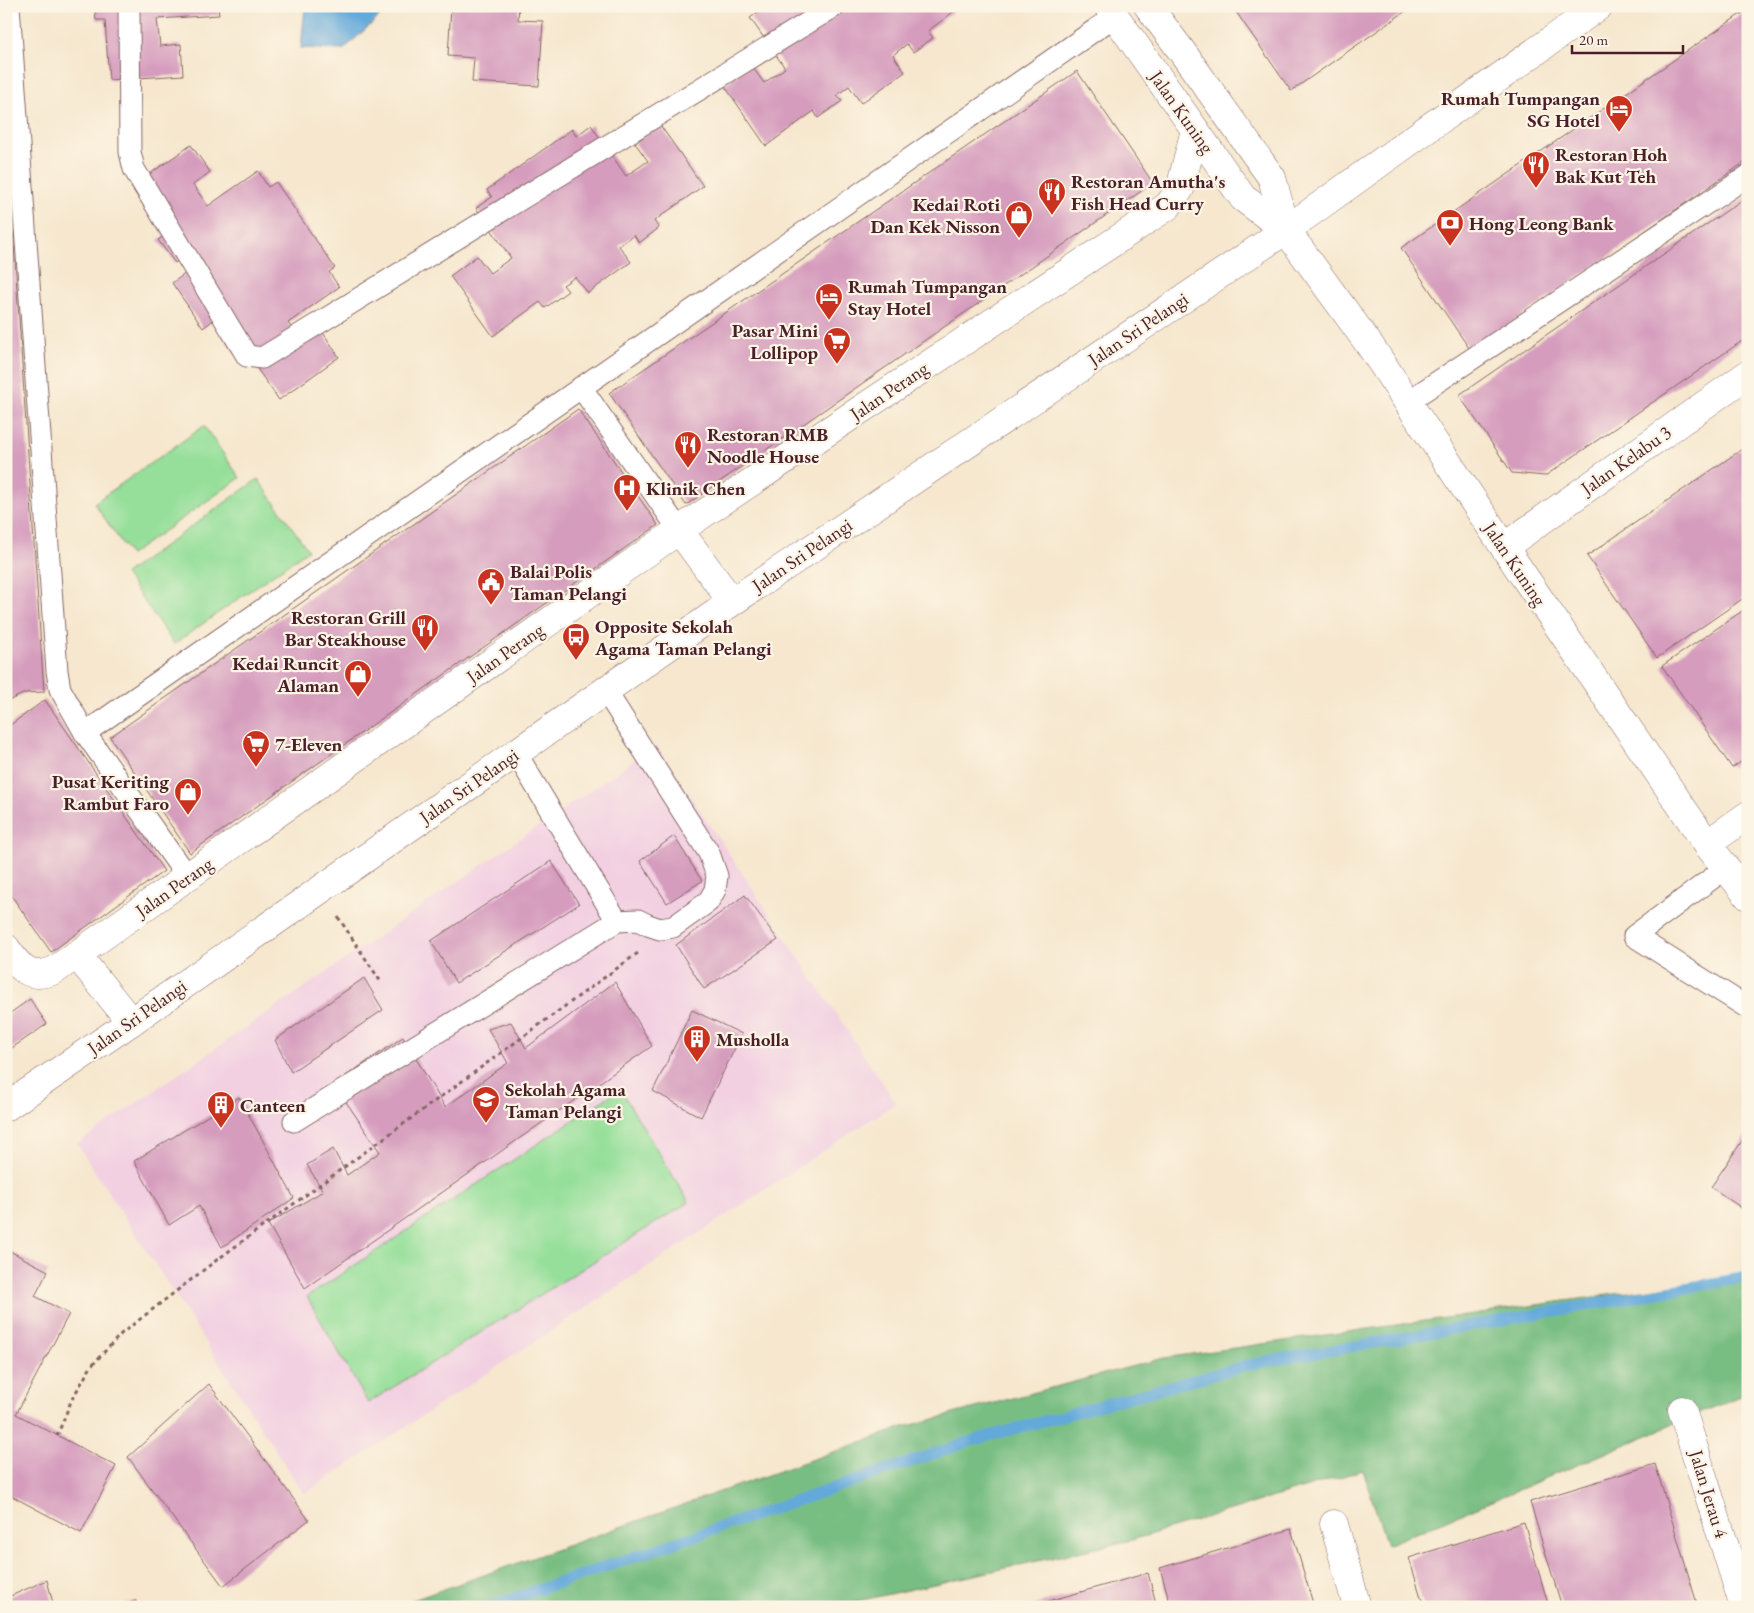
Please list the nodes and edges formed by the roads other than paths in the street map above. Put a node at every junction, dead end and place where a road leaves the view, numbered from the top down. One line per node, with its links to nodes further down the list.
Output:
1 (9, 6): 9 (lane)
2 (129, 6): 3 (lane)
3 (836, 6)
4 (1148, 6): 10 (street, Jalan Kuning)
5 (1599, 6): 10 (street, Jalan Sri Pelangi)
6 (1111, 11): 7 (street, Jalan Kuning); 12 (lane)
7 (1194, 130): 10 (street, Jalan Kuning); 14 (street, Jalan Perang)
8 (1748, 176): 13 (lane)
9 (14, 181): 18 (lane)
10 (1286, 230): 13 (street, Jalan Kuning); 16 (street, Jalan Sri Pelangi)
11 (1748, 374): 15 (street, Jalan Kelabu 3)
12 (581, 387): 14 (lane); 18 (lane)
13 (1407, 402): 15 (street, Jalan Kuning)
14 (679, 530): 16 (street); 23 (street, Jalan Perang)
15 (1504, 547): 21 (street, Jalan Kuning)
16 (732, 602): 17 (street, Jalan Sri Pelangi)
17 (605, 690): 19 (street, Jalan Sri Pelangi); 25 (lane)
18 (85, 733): 23 (lane)
19 (516, 753): 25 (lane); 29 (street, Jalan Sri Pelangi)
20 (1748, 815): 21 (street)
21 (1706, 844): 22 (street, Jalan Kuning)
22 (1726, 868): 24 (street, Jalan Kuning); 28 (lane)
23 (188, 878): 27 (street, Jalan Perang)
24 (1748, 896)
25 (617, 921): 31 (lane)
26 (6, 948): 27 (street, Jalan Perang)
27 (77, 955): 29 (street)
28 (1748, 1008)
29 (131, 1022): 30 (street, Jalan Sri Pelangi)
30 (6, 1107)
31 (294, 1121)
32 (1682, 1410): 35 (street, Jalan Jerau 4)
33 (1334, 1524): 34 (street)
34 (1357, 1607)
35 (1744, 1607)

